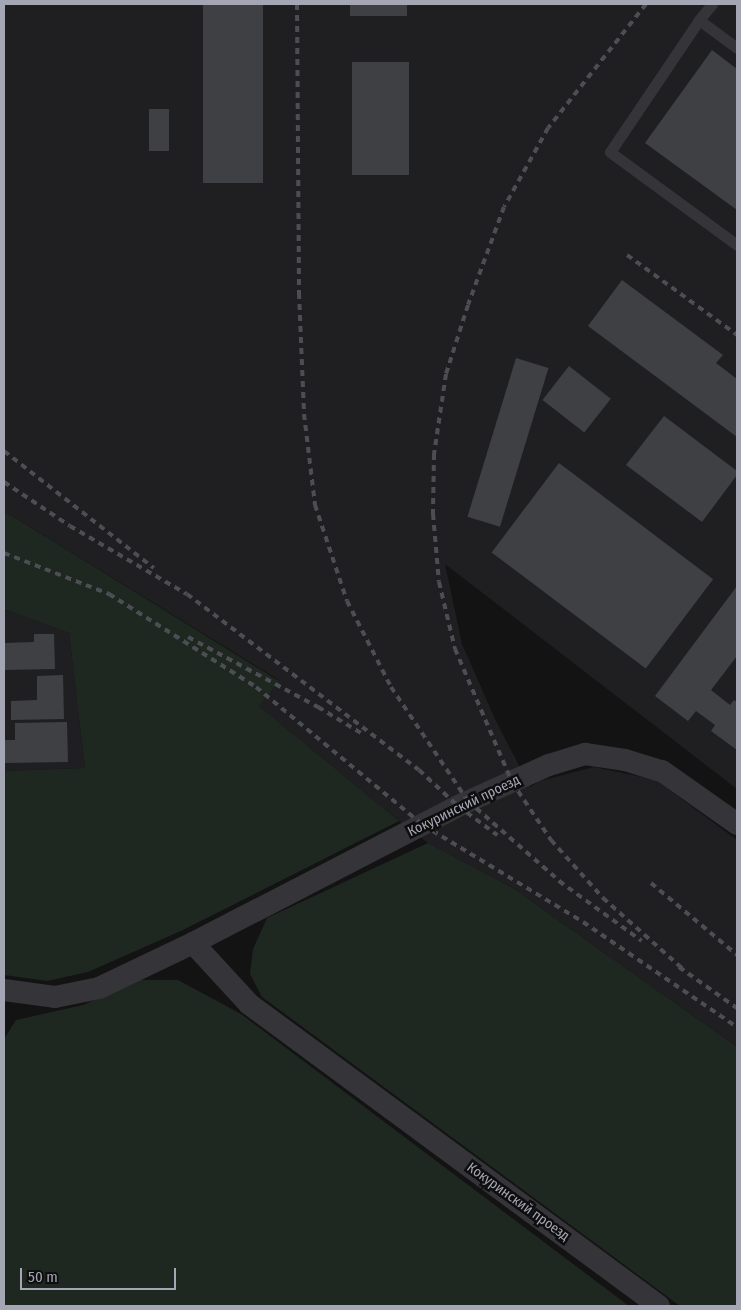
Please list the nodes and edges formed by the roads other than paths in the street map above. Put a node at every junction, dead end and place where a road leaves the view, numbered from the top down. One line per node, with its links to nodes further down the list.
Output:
1 (712, 4): 2 (lane)
2 (699, 20): 3 (lane); 4 (lane)
3 (737, 48)
4 (737, 245)
5 (737, 824): 6 (street, Кокуринский проезд)
6 (193, 943): 7 (street, Кокуринский проезд); 8 (street, Кокуринский проезд)
7 (4, 990)
8 (660, 1306)

